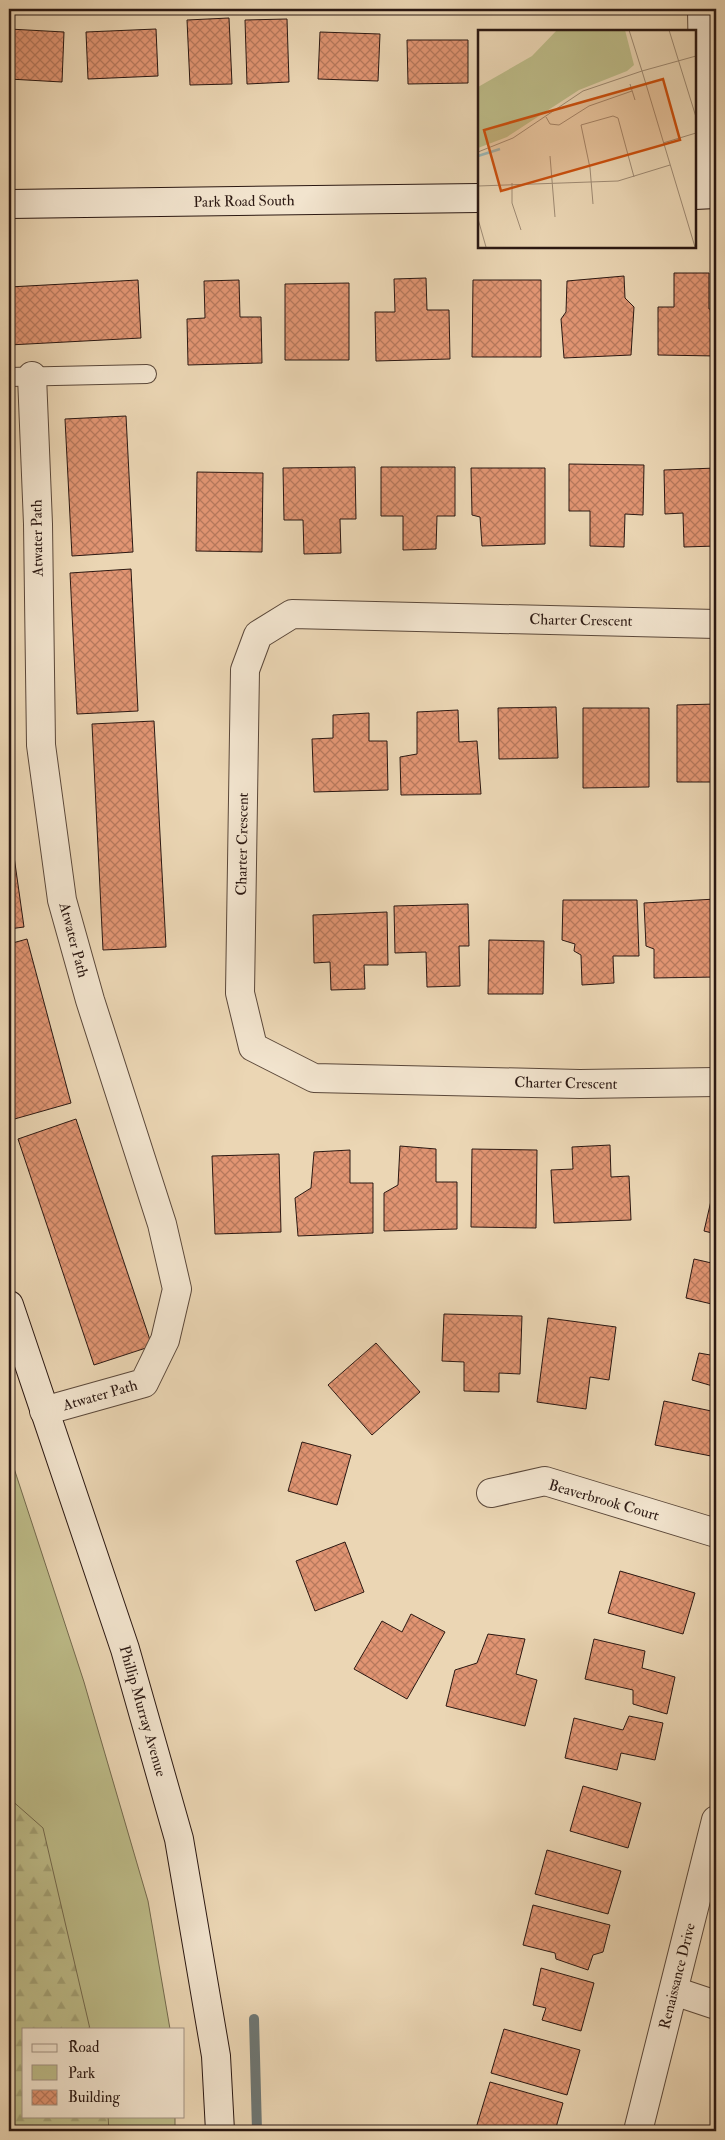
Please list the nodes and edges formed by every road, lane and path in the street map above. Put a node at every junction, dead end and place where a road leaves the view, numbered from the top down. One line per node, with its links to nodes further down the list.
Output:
1 (702, 9): 2 (street)
2 (705, 194)
3 (478, 198): 4 (street, Park Road South)
4 (9, 204)
5 (146, 374): 6 (lane)
6 (20, 376): 10 (street, Atwater Path)
7 (716, 624): 8 (street, Charter Crescent)
8 (716, 1082)
9 (9, 1305): 10 (street, Phillip Murray Avenue)
10 (44, 1411): 16 (street, Phillip Murray Avenue)
11 (491, 1493): 12 (street, Beaverbrook Court)
12 (716, 1533)
13 (716, 1820): 14 (street, Renaissance Drive)
14 (674, 1991): 15 (street); 17 (street, Renaissance Drive)
15 (716, 2005)
16 (220, 2131)
17 (638, 2131)

